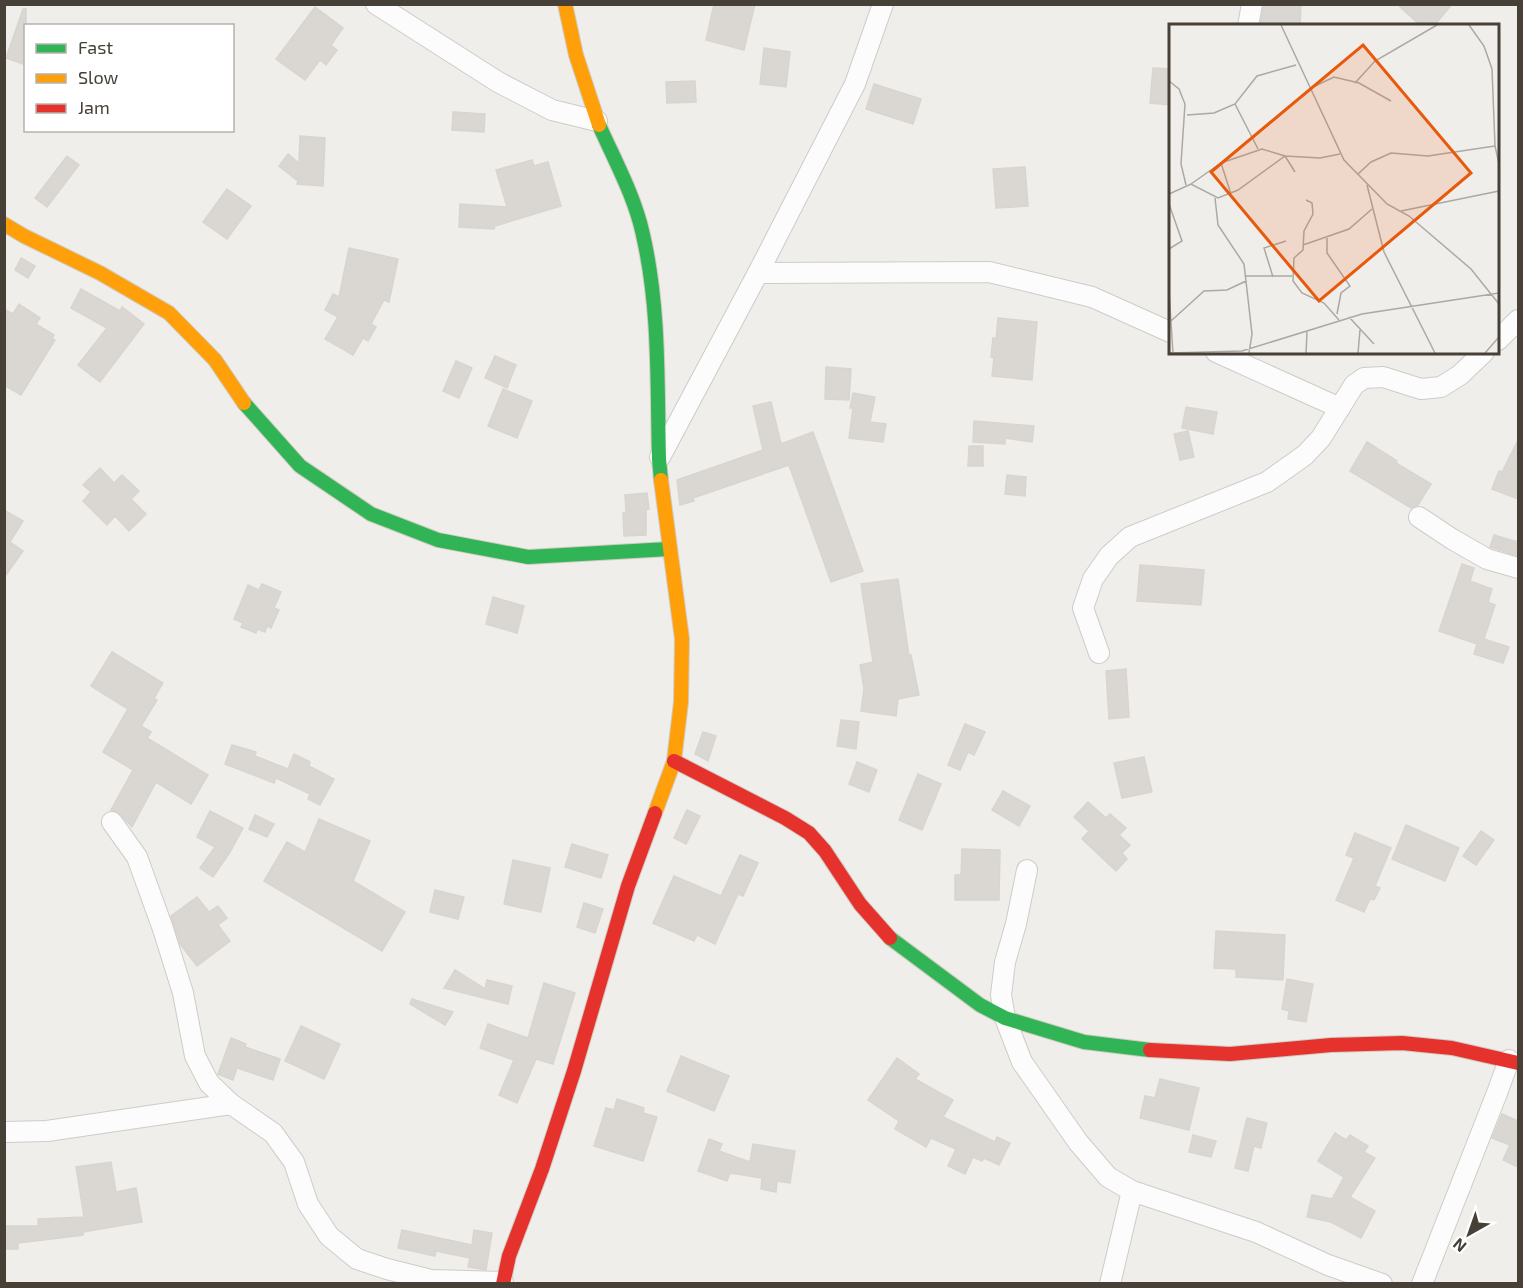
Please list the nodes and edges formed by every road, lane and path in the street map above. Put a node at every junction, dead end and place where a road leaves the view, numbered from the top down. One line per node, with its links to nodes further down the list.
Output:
1 (376, 4): 6 (street)
2 (565, 4): 6 (street)
3 (883, 4): 8 (street)
4 (1251, 4): 5 (street)
5 (1248, 24)
6 (597, 121): 15 (street)
7 (4, 224): 17 (street)
8 (758, 273): 10 (street); 15 (street)
9 (1518, 320): 11 (street)
10 (1168, 327)
11 (1499, 338)
12 (1220, 354): 14 (street)
13 (1482, 354): 14 (street)
14 (1340, 408): 19 (street)
15 (659, 459): 17 (street)
16 (1419, 517): 18 (street)
17 (669, 549): 20 (street)
18 (1518, 568)
19 (1099, 652)
20 (674, 761): 23 (street); 28 (street)
21 (112, 822): 25 (street)
22 (1027, 870): 23 (street)
23 (1005, 1018): 24 (street); 27 (street)
24 (1514, 1061): 31 (street)
25 (231, 1104): 26 (street); 28 (street)
26 (4, 1132)
27 (1132, 1191): 29 (street); 30 (street)
28 (503, 1283)
29 (1110, 1284)
30 (1382, 1284)
31 (1422, 1284)

